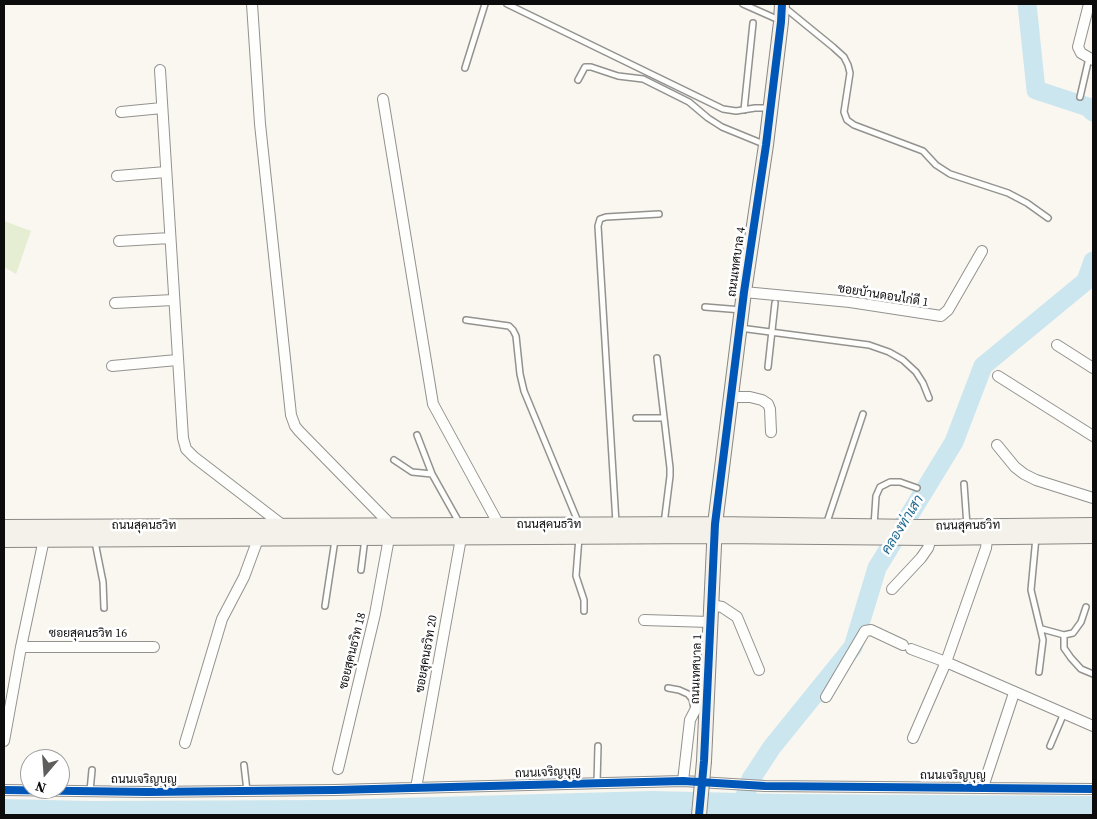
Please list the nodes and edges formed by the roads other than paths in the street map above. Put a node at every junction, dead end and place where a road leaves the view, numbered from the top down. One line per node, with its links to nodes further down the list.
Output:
1 (252, 4): 69 (street)
2 (485, 4): 10 (lane)
3 (507, 4): 17 (lane)
4 (743, 4): 8 (lane)
5 (781, 4): 8 (main road, ถนนเทศบาล 4); 23 (lane)
6 (1089, 4): 9 (street)
7 (753, 22): 17 (lane)
8 (781, 22): 16 (main road, ถนนเทศบาล 4)
9 (1091, 59): 13 (lane)
10 (465, 68)
11 (160, 70): 15 (street)
12 (578, 80): 19 (lane)
13 (1080, 97)
14 (383, 99): 58 (street)
15 (162, 108): 18 (street); 20 (street)
16 (771, 109): 17 (lane); 19 (main road, ถนนเทศบาล 4)
17 (744, 110)
18 (121, 112)
19 (766, 145): 27 (main road, ถนนเทศบาล 4)
20 (166, 172): 21 (street); 24 (street)
21 (117, 176)
22 (659, 214): 57 (lane)
23 (1048, 218)
24 (170, 238): 25 (street); 28 (street)
25 (118, 241)
26 (982, 251): 27 (street, ซอยบัานดอนไก่ดี 1)
27 (744, 292): 32 (main road, ถนนเทศบาล 4)
28 (173, 300): 29 (street); 38 (street)
29 (114, 303)
30 (775, 304): 35 (lane)
31 (705, 307): 32 (lane)
32 (742, 310): 34 (main road, ถนนเทศบาล 4)
33 (466, 320): 68 (lane)
34 (739, 328): 35 (lane); 43 (main road, ถนนเทศบาล 4)
35 (771, 332): 40 (lane); 44 (lane)
36 (1056, 345): 41 (street)
37 (657, 358): 47 (lane)
38 (177, 360): 39 (street); 60 (street)
39 (112, 366)
40 (768, 367)
41 (1093, 368)
42 (998, 376): 50 (street)
43 (730, 397): 48 (street); 64 (main road, ถนนเทศบาล 4)
44 (929, 398)
45 (863, 414): 65 (lane)
46 (636, 418): 47 (lane)
47 (664, 418): 63 (lane)
48 (771, 432)
49 (417, 434): 53 (lane)
50 (1093, 436)
51 (997, 444): 56 (street)
52 (394, 460): 53 (lane)
53 (432, 474): 67 (lane)
54 (964, 484): 61 (lane)
55 (918, 488): 66 (lane)
56 (1093, 498)
57 (616, 524): 63 (main road, ถนนสุคนธวิท); 68 (main road, ถนนสุคนธวิท)
58 (499, 525): 67 (main road, ถนนสุคนธวิท); 68 (main road, ถนนสุคนธวิท)
59 (1093, 525): 72 (main road, ถนนสุคนธวิท)
60 (284, 526): 62 (main road, ถนนสุคนธวิท); 69 (main road, ถนนสุคนธวิท); 74 (street)
61 (967, 526): 70 (main road, ถนนสุคนธวิท); 71 (main road, ถนนสุคนธวิท)
62 (4, 527)
63 (663, 530): 64 (main road, ถนนสุคนธวิท); 68 (main road, ถนนสุคนธวิท)
64 (714, 530): 65 (main road, ถนนสุคนธวิท); 84 (main road, ถนนเทศบาล 1)
65 (821, 530): 66 (main road, ถนนสุคนธวิท)
66 (881, 530): 70 (main road, ถนนสุคนธวิท)
67 (460, 531): 68 (main road, ถนนสุคนธวิท); 69 (main road, ถนนสุคนธวิท); 117 (street, ซอยสุคนธวิท 20)
68 (579, 531): 88 (lane)
69 (390, 532): 76 (main road, ถนนสุคนธวิท); 112 (street, ซอยสุคนธวิท 18)
70 (917, 532): 77 (main road, ถนนสุคนธวิท)
71 (988, 532): 72 (main road, ถนนสุคนธวิท); 77 (main road, ถนนสุคนธวิท); 95 (street)
72 (1036, 532): 73 (main road, ถนนสุคนธวิท); 91 (lane)
73 (1093, 536)
74 (296, 538): 75 (main road, ถนนสุคนธวิท); 80 (main road, ถนนสุคนธวิท)
75 (336, 538): 76 (main road, ถนนสุคนธวิท); 85 (lane)
76 (365, 538): 82 (lane)
77 (931, 538): 83 (street)
78 (44, 539): 79 (main road, ถนนสุคนธวิท); 81 (main road, ถนนสุคนธวิท); 93 (street)
79 (94, 539): 80 (main road, ถนนสุคนธวิท); 87 (lane)
80 (258, 539): 108 (street)
81 (4, 540)
82 (361, 570)
83 (892, 589)
84 (711, 605): 90 (main road, ถนนเทศบาล 1); 96 (street)
85 (325, 606)
86 (1086, 607): 92 (lane)
87 (104, 608)
88 (584, 611)
89 (644, 620): 90 (street)
90 (710, 622): 99 (main road, ถนนเทศบาล 1)
91 (1042, 630): 92 (lane); 97 (lane)
92 (1064, 635): 98 (lane)
93 (21, 647): 94 (street, ซอยสุคนธวิท 16); 107 (street)
94 (154, 647)
95 (946, 662): 101 (street); 102 (street); 106 (street)
96 (759, 670)
97 (1039, 672)
98 (1093, 674)
99 (708, 687): 103 (street); 122 (main road, ถนนเทศบาล 1, bridge)
100 (668, 688): 103 (lane)
101 (1014, 692): 104 (street); 116 (street)
102 (826, 697)
103 (694, 709): 114 (street)
104 (1064, 713): 105 (street); 110 (lane)
105 (1093, 726)
106 (913, 738)
107 (4, 741)
108 (185, 743)
109 (598, 746): 115 (lane)
110 (1050, 746)
111 (244, 765): 121 (lane)
112 (338, 769)
113 (92, 770): 120 (lane)
114 (683, 781): 115 (street, ถนนเจริญบุญ); 116 (street, ถนนเจริญบุญ)
115 (597, 783): 117 (street, ถนนเจริญบุญ)
116 (983, 787): 118 (street, ถนนเจริญบุญ)
117 (416, 788): 121 (street, ถนนเจริญบุญ)
118 (1093, 789)
119 (4, 790): 120 (street, ถนนเจริญบุญ)
120 (90, 791): 121 (street, ถนนเจริญบุญ)
121 (247, 791)
122 (699, 815)

